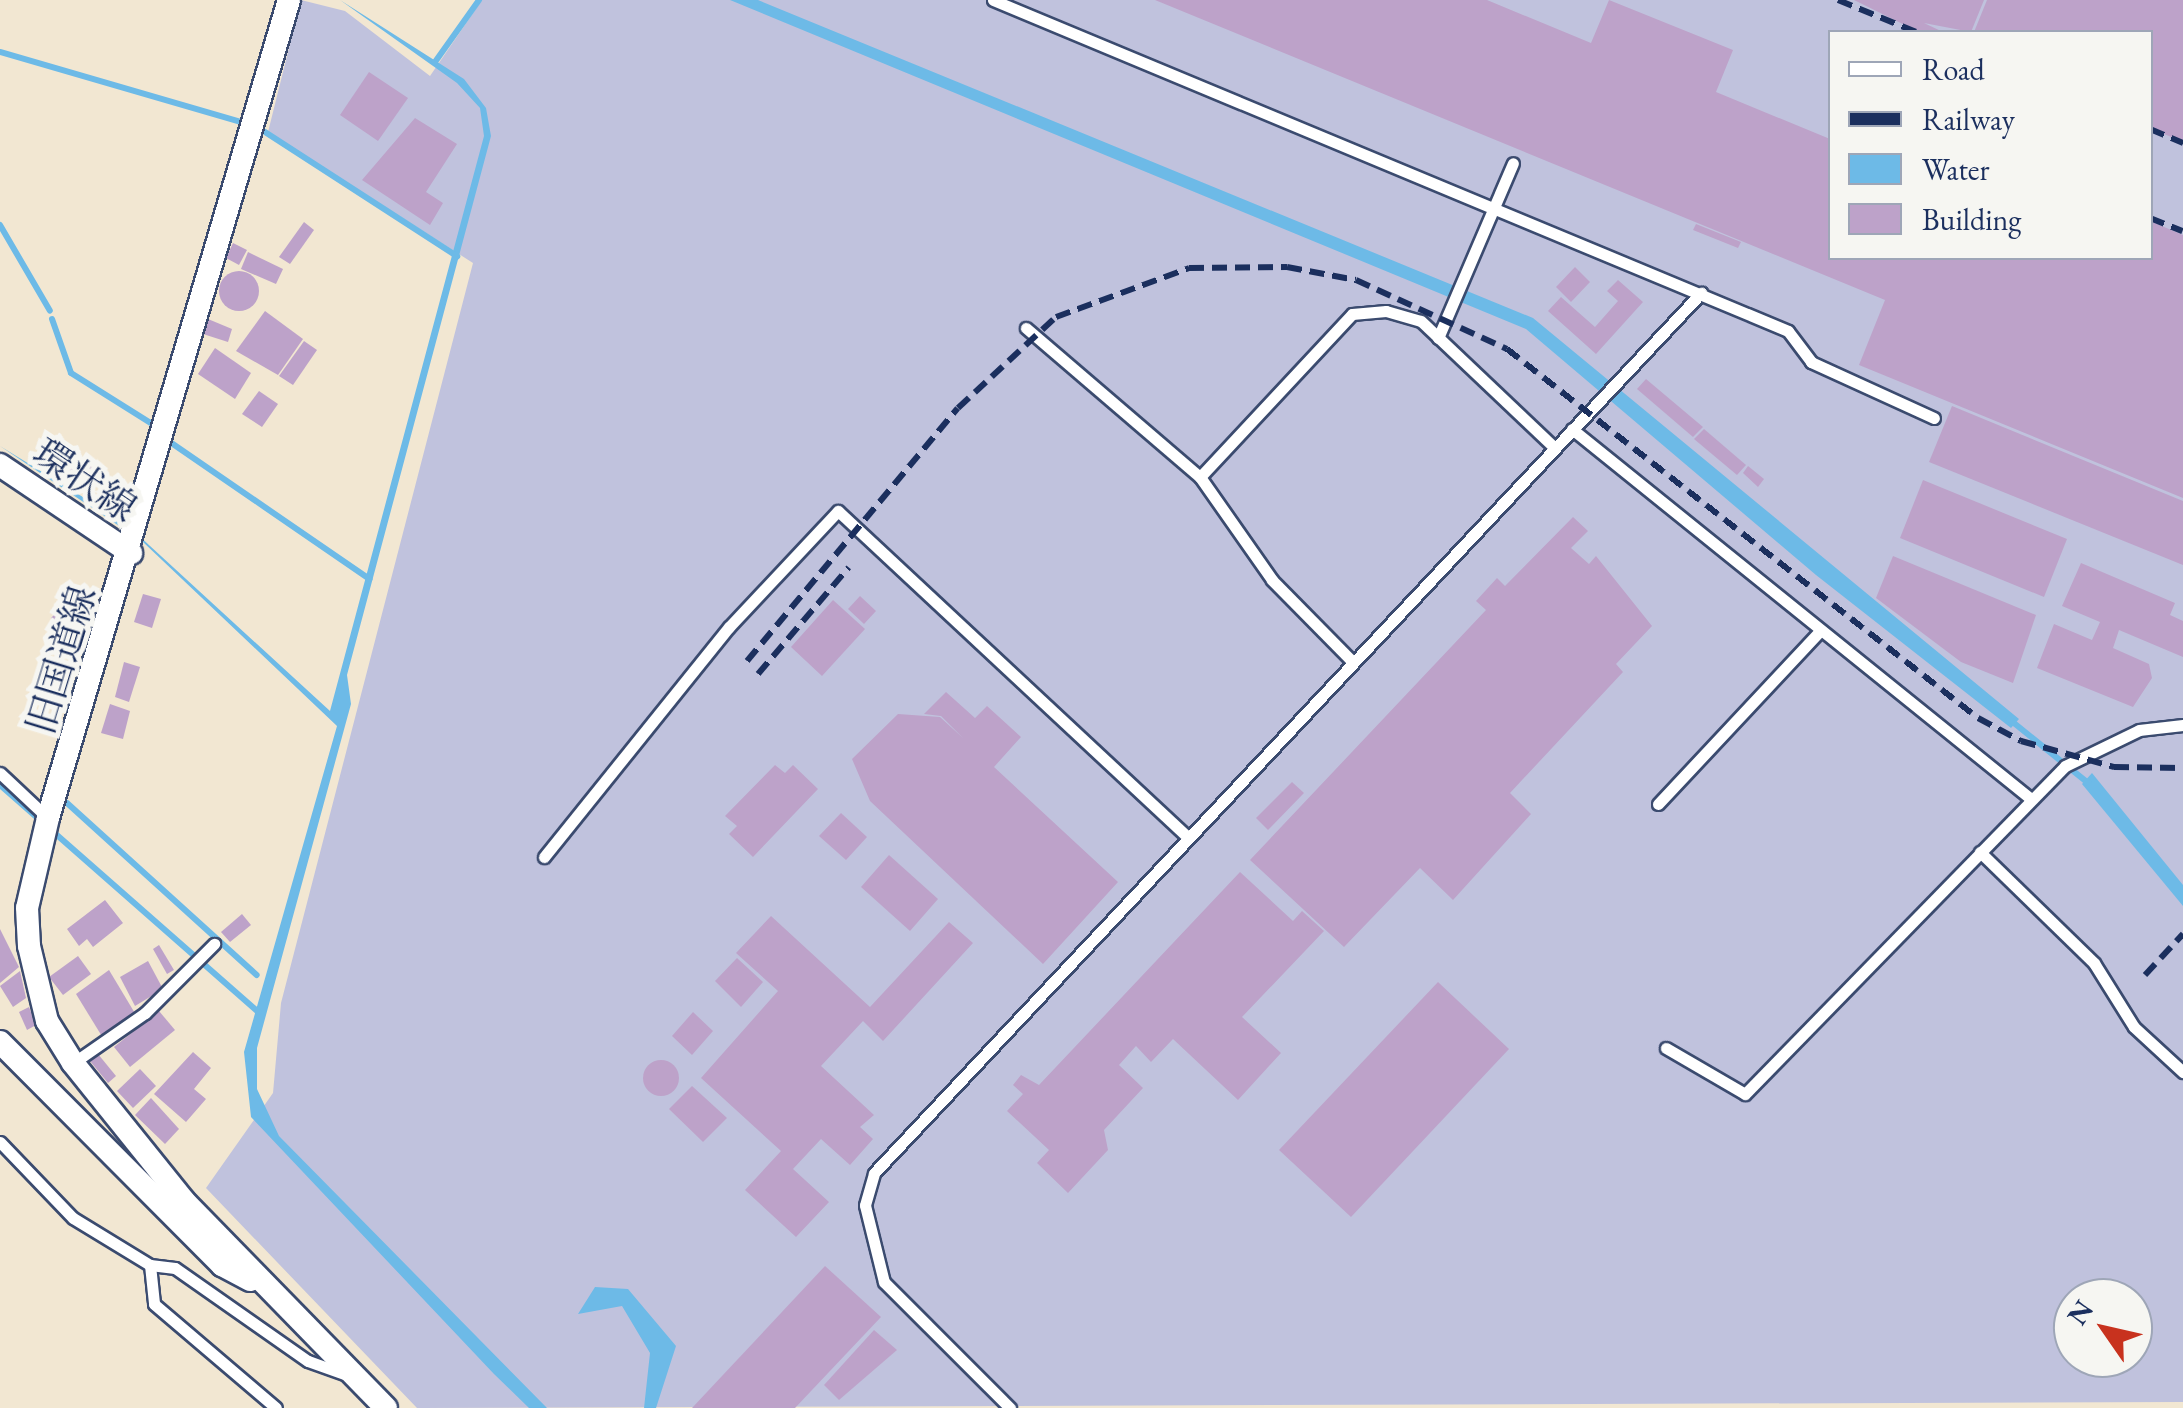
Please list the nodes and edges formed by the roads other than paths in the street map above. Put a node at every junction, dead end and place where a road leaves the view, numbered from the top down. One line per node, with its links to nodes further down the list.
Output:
1 (289, 0): 13 (street, 旧国道線)
2 (993, 0): 4 (lane)
3 (1513, 163): 4 (lane)
4 (1498, 206): 5 (lane); 7 (lane)
5 (1701, 293): 8 (lane); 9 (lane)
6 (1026, 328): 12 (lane)
7 (1438, 338): 10 (lane); 12 (lane)
8 (1934, 418)
9 (1572, 429): 10 (lane); 14 (lane)
10 (1554, 447): 15 (lane)
11 (0, 465): 13 (street, 環状線)
12 (1200, 476): 15 (lane)
13 (131, 553): 20 (street, 旧国道線)
14 (1821, 630): 18 (lane); 19 (lane)
15 (1352, 661): 21 (lane)
16 (2183, 726): 18 (lane)
17 (0, 773): 20 (lane)
18 (2031, 799): 22 (lane)
19 (1658, 804)
20 (48, 818): 27 (street, 旧国道線)
21 (1186, 836): 23 (lane); 35 (lane)
22 (1980, 852): 26 (lane); 28 (lane)
23 (544, 857)
24 (214, 944): 27 (lane)
25 (0, 1042): 31 (street)
26 (1666, 1048)
27 (73, 1064): 31 (street, 旧国道線)
28 (2183, 1072)
29 (0, 1142): 30 (lane)
30 (150, 1265): 32 (lane); 33 (lane)
31 (272, 1292): 32 (street, 旧国道線)
32 (356, 1378): 34 (street, 旧国道線)
33 (276, 1408)
34 (386, 1408)
35 (1010, 1408)

